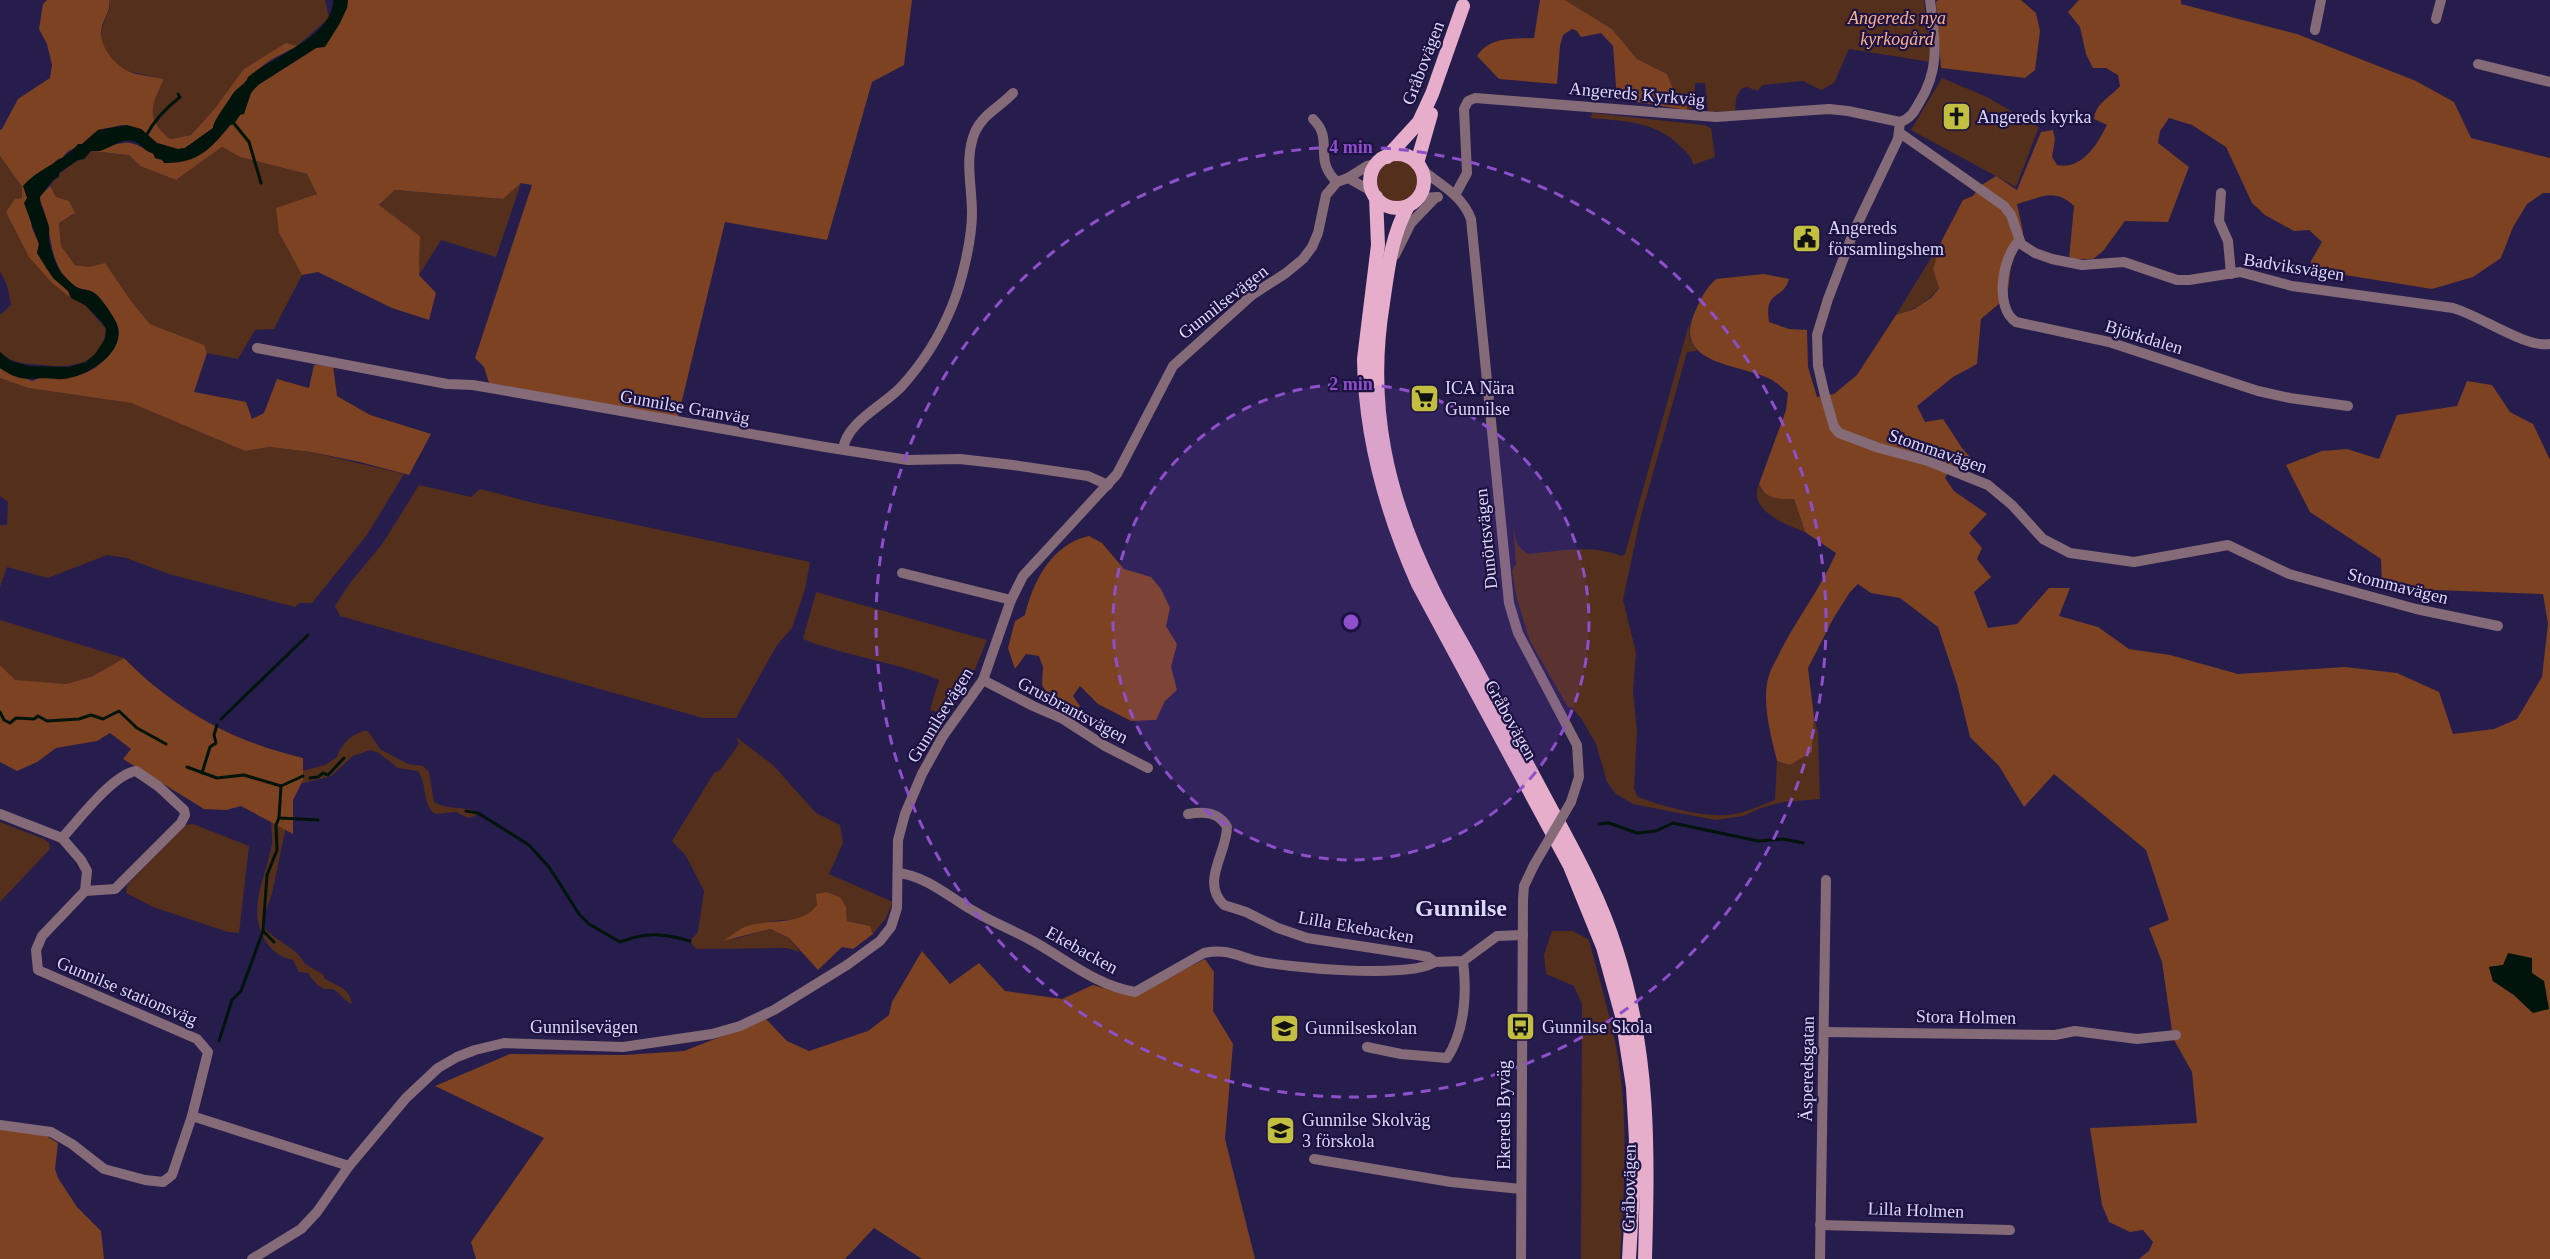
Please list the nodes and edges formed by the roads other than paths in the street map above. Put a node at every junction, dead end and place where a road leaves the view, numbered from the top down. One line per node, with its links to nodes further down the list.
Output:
1 (1930, 0): 11 (street)
2 (2321, 0): 6 (street)
3 (2441, 0): 5 (street)
4 (1464, 3): 12 (main road, Gråbovägen); 13 (main road, Gråbovägen)
5 (2436, 19)
6 (2315, 30)
7 (2478, 64): 8 (street)
8 (2550, 82)
9 (1013, 93): 26 (street)
10 (1313, 119): 14 (street)
11 (1900, 128): 17 (street, Angereds Kyrkväg); 20 (street); 30 (street, Stommavägen)
12 (1382, 160): 13 (main road); 14 (street); 16 (main road)
13 (1419, 166): 17 (street, Dunörtsvägen); 19 (main road)
14 (1342, 180): 16 (street); 27 (street, Gunnilsevägen)
15 (2220, 193): 22 (street)
16 (1374, 194): 19 (main road); 56 (main road, Gråbovägen)
17 (1452, 194): 18 (street); 36 (street, Dunörtsvägen, bridge)
18 (1435, 198): 19 (street); 21 (street)
19 (1413, 202): 21 (main road, Gråbovägen)
20 (2019, 241): 22 (street, Badviksvägen); 25 (street, Björkdalen)
21 (1389, 266): 57 (main road, Gråbovägen)
22 (2231, 274): 23 (street, Badviksvägen)
23 (2550, 344)
24 (257, 348): 26 (street, Gunnilse Granväg)
25 (2348, 406)
26 (843, 449): 27 (street, Gunnilse Granväg)
27 (1108, 485): 29 (street, Gunnilsevägen)
28 (902, 573): 29 (street)
29 (1011, 600): 31 (street, Gunnilsevägen)
30 (2498, 626)
31 (983, 680): 32 (street, Grusbrantsvägen); 37 (street, Gunnilsevägen)
32 (1148, 768)
33 (0, 814): 35 (street)
34 (1188, 814): 43 (street, Lilla Ekebacken)
35 (62, 838): 39 (street); 39 (street)
36 (1534, 865): 40 (street, Ekereds Byväg)
37 (898, 873): 41 (street, Ekebacken); 50 (street, Gunnilsevägen)
38 (1826, 880): 44 (street, Äsperedsgatan)
39 (85, 891): 47 (street, Gunnilse stationsväg)
40 (1523, 935): 42 (street); 51 (street, Ekereds Byväg)
41 (1253, 960): 43 (street, Lilla Ekebacken)
42 (1463, 961): 43 (street, Lilla Ekebacken); 46 (street)
43 (1435, 962)
44 (1824, 1032): 45 (street, Stora Holmen); 52 (street, Äsperedsgatan)
45 (2176, 1035)
46 (1367, 1047)
47 (192, 1116): 48 (street); 50 (street)
48 (0, 1125)
49 (1314, 1159): 51 (street)
50 (349, 1166): 54 (street, Gunnilsevägen)
51 (1521, 1190): 55 (street, Ekereds Byväg)
52 (1820, 1225): 53 (street, Lilla Holmen); 58 (street, Äsperedsgatan)
53 (2010, 1230)
54 (252, 1259)
55 (1521, 1259)
56 (1629, 1259)
57 (1645, 1259)
58 (1820, 1259)

